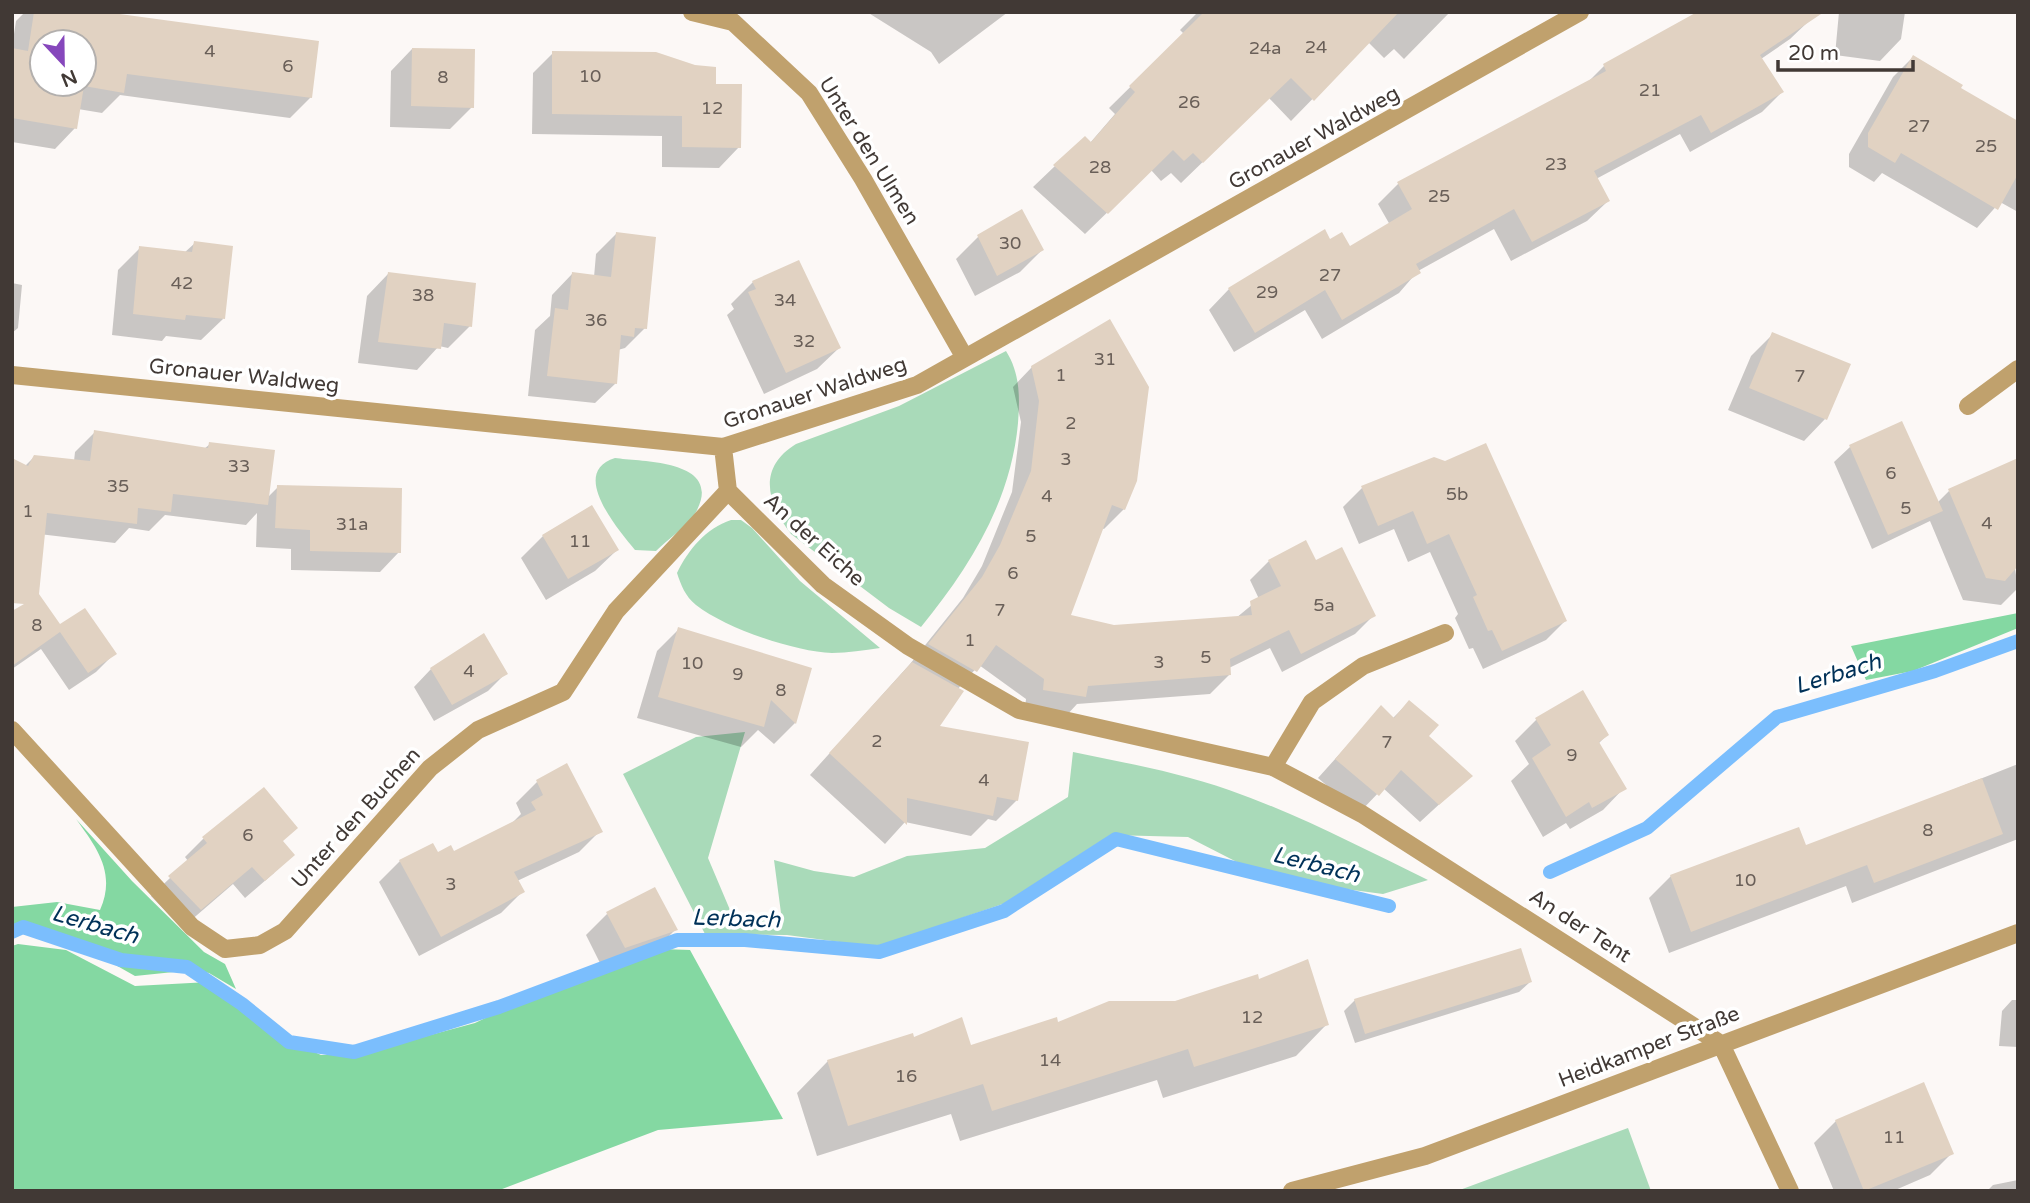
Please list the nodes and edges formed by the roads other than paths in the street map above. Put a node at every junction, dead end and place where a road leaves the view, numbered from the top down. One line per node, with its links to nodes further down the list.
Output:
1 (692, 12): 3 (street, Unter den Ulmen)
2 (1580, 12): 3 (street, Gronauer Waldweg)
3 (965, 358): 7 (street, Gronauer Waldweg)
4 (2018, 369): 6 (street)
5 (12, 375): 7 (street, Gronauer Waldweg)
6 (1968, 406)
7 (723, 447): 8 (street)
8 (728, 491): 10 (street, An der Eiche); 11 (street, Unter den Buchen)
9 (1445, 632): 12 (street)
10 (908, 646): 12 (street, An der Tent)
11 (12, 730)
12 (1273, 767): 14 (street, An der Tent)
13 (2018, 933): 14 (street, Heidkamper Straße)
14 (1721, 1044): 15 (street, Heidkamper Straße); 16 (street)
15 (1292, 1191)
16 (1790, 1191)

